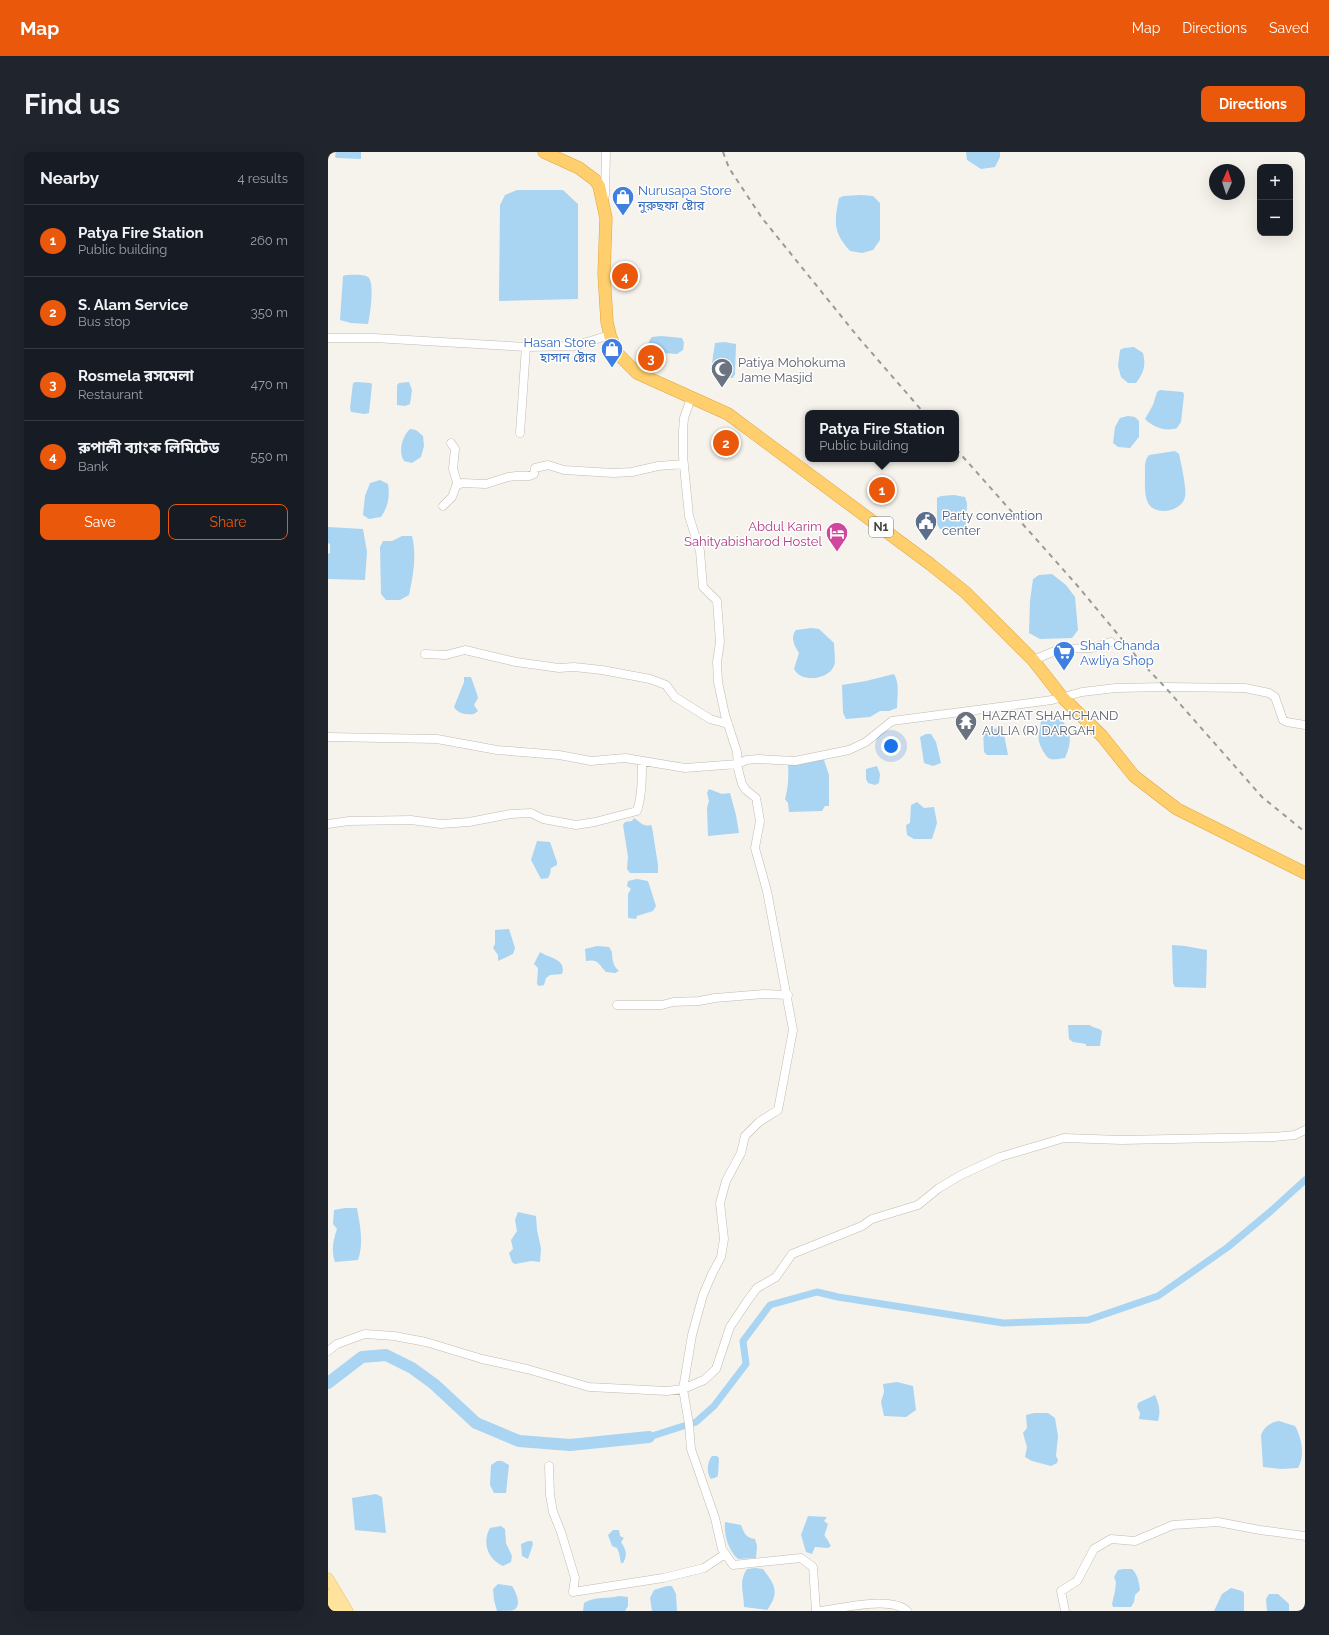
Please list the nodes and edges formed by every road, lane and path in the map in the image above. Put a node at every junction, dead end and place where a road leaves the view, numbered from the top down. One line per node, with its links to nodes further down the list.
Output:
1 (544, 152): 3 (highway, N1)
2 (606, 152): 3 (street)
3 (604, 204): 4 (highway, N1)
4 (610, 335): 6 (street); 7 (highway, N1)
5 (328, 338): 6 (street)
6 (526, 347): 8 (street)
7 (691, 398): 10 (street); 15 (highway, N1)
8 (520, 433)
9 (451, 442): 11 (street)
10 (684, 464): 11 (street); 17 (street)
11 (458, 485): 12 (street)
12 (444, 506)
13 (1112, 642): 15 (street)
14 (425, 654): 17 (street)
15 (1032, 660): 16 (highway, N1)
16 (1062, 697): 18 (street); 21 (street); 23 (highway, N1)
17 (728, 724): 21 (street)
18 (1305, 725)
19 (328, 737): 20 (street)
20 (642, 761): 21 (street); 22 (street)
21 (738, 764): 24 (street)
22 (328, 824)
23 (1305, 873)
24 (788, 995): 25 (street); 28 (street)
25 (617, 1006)
26 (1305, 1130): 28 (street)
27 (328, 1351): 28 (street)
28 (683, 1389): 31 (street)
29 (549, 1466): 31 (street)
30 (1305, 1536): 39 (street)
31 (725, 1554): 36 (street)
32 (328, 1578): 35 (main road)
33 (328, 1596): 34 (main road)
34 (338, 1611)
35 (348, 1611)
36 (816, 1611)
37 (821, 1611): 38 (street)
38 (907, 1611)
39 (1065, 1611)

